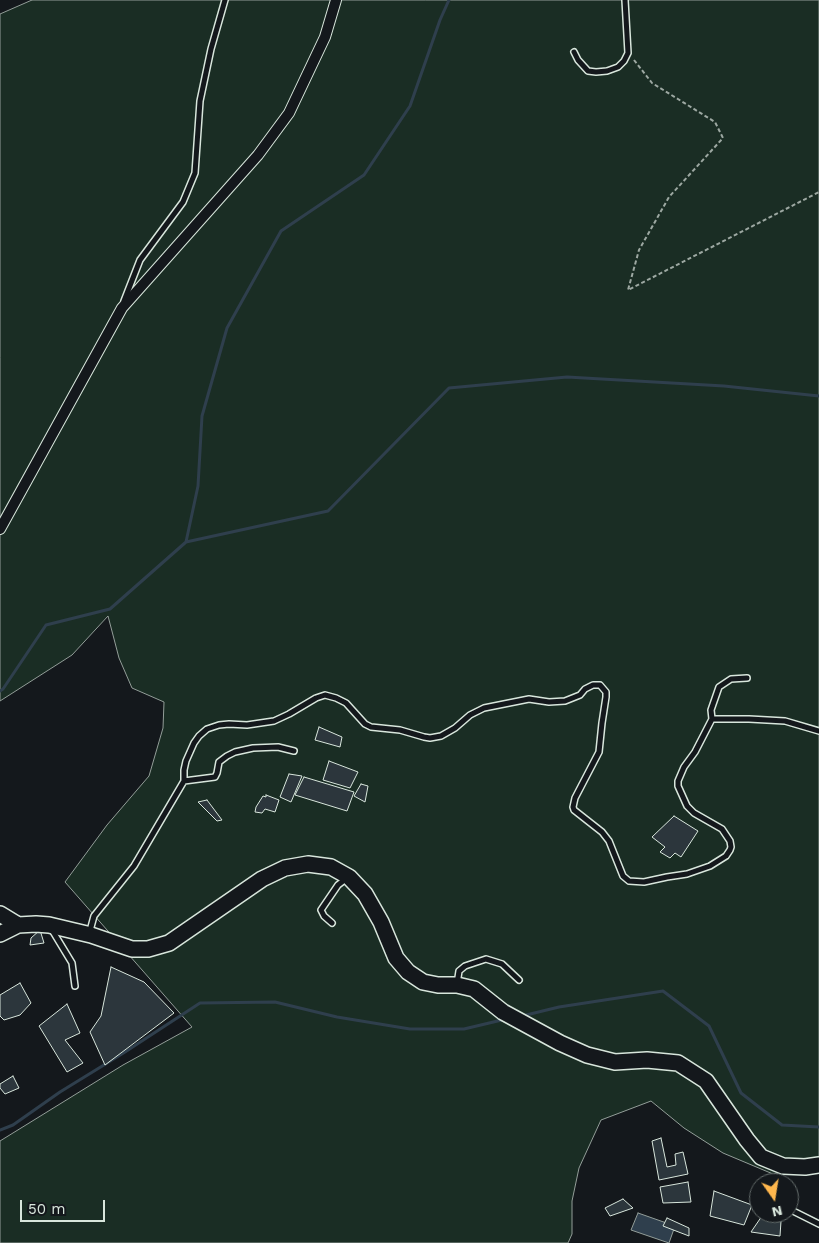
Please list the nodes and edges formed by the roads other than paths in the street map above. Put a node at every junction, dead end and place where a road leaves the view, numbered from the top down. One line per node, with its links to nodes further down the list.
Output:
1 (225, 0): 5 (lane)
2 (336, 0): 5 (street)
3 (625, 0): 4 (lane)
4 (574, 52)
5 (122, 308): 6 (street)
6 (0, 529)
7 (747, 678): 8 (lane)
8 (712, 720): 9 (lane); 11 (lane)
9 (819, 731)
10 (294, 751): 11 (lane)
11 (184, 781): 18 (lane)
12 (349, 877): 14 (lane); 18 (street); 20 (street)
13 (0, 914): 16 (street)
14 (332, 923)
15 (49, 925): 16 (street); 18 (street); 21 (lane)
16 (18, 926): 17 (street)
17 (0, 934)
18 (91, 935)
19 (519, 980): 20 (lane)
20 (456, 985): 22 (street)
21 (75, 986)
22 (819, 1165)
23 (799, 1214): 24 (lane)
24 (819, 1224)

